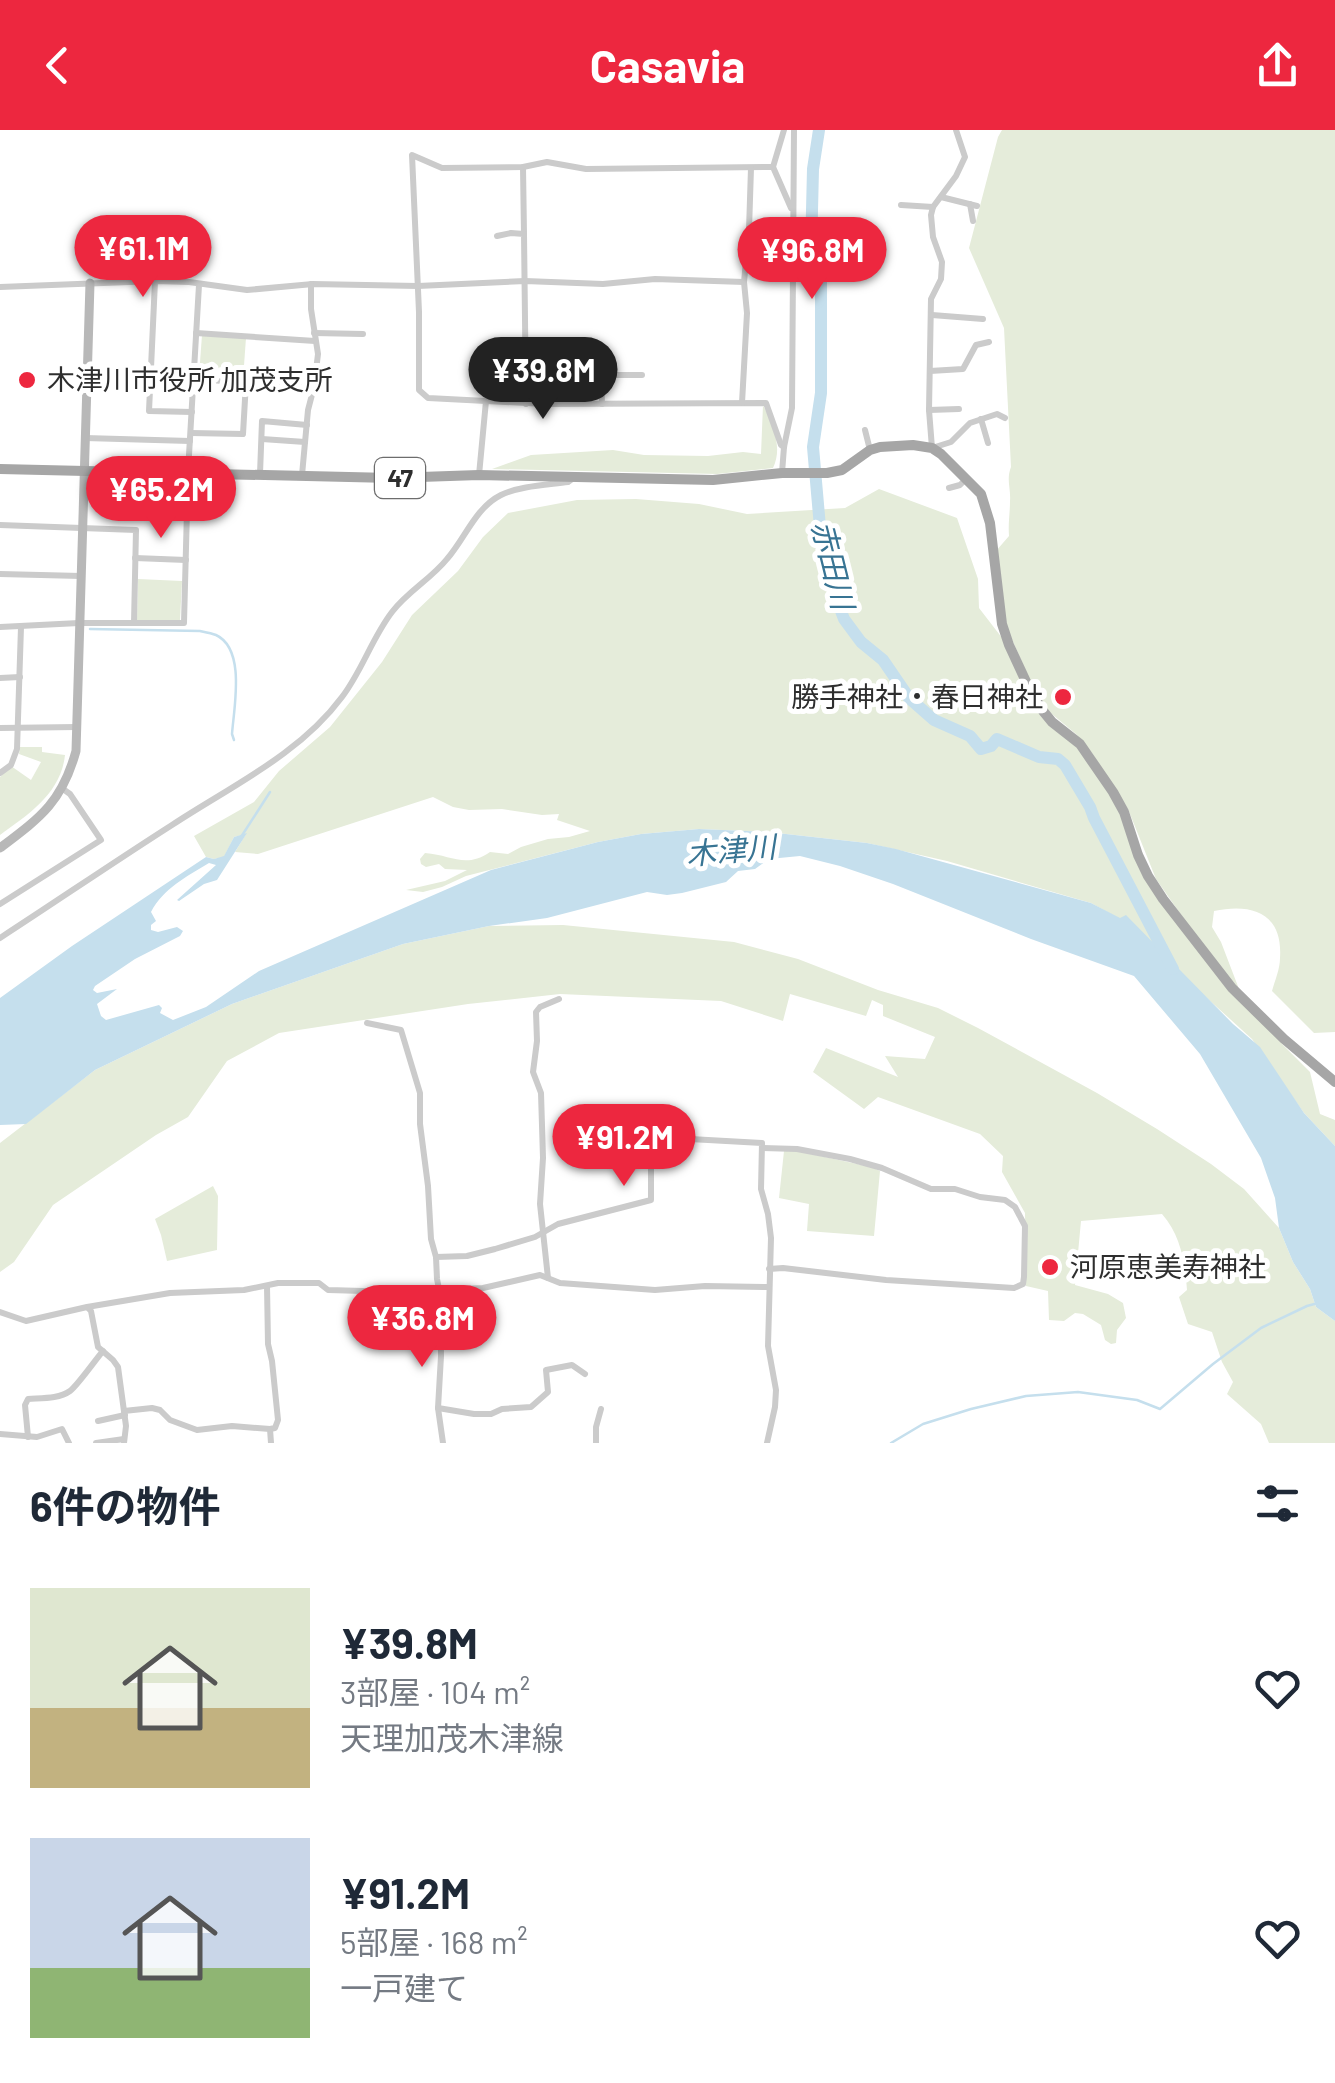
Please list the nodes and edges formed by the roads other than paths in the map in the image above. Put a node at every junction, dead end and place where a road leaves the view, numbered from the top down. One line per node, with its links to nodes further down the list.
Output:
1 (784, 130): 6 (street)
2 (794, 130): 10 (street)
3 (956, 130): 7 (street)
4 (523, 166): 5 (street); 12 (street); 20 (street)
5 (750, 168): 6 (street); 16 (street)
6 (773, 168): 10 (street)
7 (941, 197): 9 (street); 11 (street)
8 (901, 204): 9 (street)
9 (933, 207): 22 (street)
10 (793, 211): 49 (street)
11 (973, 221)
12 (524, 234): 13 (street); 15 (street)
13 (497, 236)
14 (155, 281): 17 (street); 19 (street); 39 (street)
15 (525, 281): 16 (street); 20 (street); 35 (street)
16 (744, 282): 34 (street)
17 (90, 283): 21 (street); 45 (street)
18 (311, 284): 19 (street); 20 (street); 26 (street)
19 (199, 285): 24 (street)
20 (418, 286): 33 (street)
21 (0, 287)
22 (932, 315): 23 (street); 28 (street)
23 (982, 319)
24 (196, 333): 26 (street); 30 (street)
25 (363, 334): 26 (street)
26 (314, 337): 32 (street)
27 (989, 342): 28 (street)
28 (930, 371): 38 (street)
29 (642, 376): 36 (street)
30 (194, 379): 31 (street); 39 (street)
31 (246, 382): 32 (street); 44 (street)
32 (314, 387): 42 (street)
33 (486, 401): 35 (street); 58 (street)
34 (742, 403): 36 (street); 49 (street)
35 (526, 404): 36 (street)
36 (602, 404)
37 (958, 409): 38 (street)
38 (928, 410): 50 (street)
39 (192, 412): 44 (street)
40 (1006, 418): 41 (street)
41 (981, 419): 48 (street); 50 (street)
42 (306, 425): 46 (street); 47 (street)
43 (865, 430): 51 (street)
44 (190, 437): 45 (street); 54 (street)
45 (85, 438): 53 (street)
46 (262, 439): 47 (street); 56 (street)
47 (305, 442): 57 (street)
48 (988, 443)
49 (784, 447): 55 (street)
50 (932, 448): 51 (main road, 47); 60 (main road)
51 (870, 450): 55 (main road, 47)
52 (0, 469): 53 (main road, 47)
53 (84, 471): 54 (main road, 47); 63 (street)
54 (188, 472): 56 (main road, 47); 65 (street)
55 (782, 473): 59 (main road, 47)
56 (260, 474): 57 (main road, 47)
57 (302, 475): 58 (main road, 47)
58 (479, 475): 59 (main road, 47)
59 (572, 478): 83 (street)
60 (967, 478): 61 (street); 86 (main road)
61 (949, 488)
62 (0, 525): 63 (street)
63 (82, 528): 64 (street); 67 (street)
64 (135, 558): 65 (street); 69 (street)
65 (186, 560): 69 (street)
66 (0, 574): 67 (street)
67 (81, 576): 68 (street)
68 (79, 623): 69 (street); 71 (street); 74 (street)
69 (134, 623)
70 (0, 627): 71 (street)
71 (21, 627): 72 (street)
72 (20, 677): 73 (street); 76 (street)
73 (0, 678)
74 (77, 726): 76 (street); 80 (street)
75 (0, 728): 76 (street)
76 (19, 728): 78 (street)
77 (0, 765): 78 (street)
78 (11, 765): 79 (street)
79 (0, 773)
80 (63, 789): 81 (street); 82 (street)
81 (0, 848)
82 (0, 904)
83 (0, 938)
84 (559, 998): 88 (street)
85 (367, 1022): 89 (street)
86 (1335, 1082)
87 (763, 1148): 88 (street); 90 (street); 90 (street)
88 (542, 1233): 89 (street); 91 (street)
89 (436, 1257): 94 (street)
90 (769, 1269): 93 (street)
91 (548, 1278): 93 (street); 94 (street)
92 (267, 1286): 94 (street); 95 (street); 103 (street)
93 (769, 1287): 112 (street)
94 (440, 1289): 99 (street)
95 (87, 1307): 96 (street); 97 (street)
96 (0, 1312)
97 (103, 1351): 101 (street); 105 (street)
98 (584, 1374): 99 (street)
99 (438, 1408): 110 (street)
100 (601, 1408): 111 (street)
101 (124, 1413): 102 (street); 103 (street); 106 (street)
102 (98, 1420)
103 (270, 1429): 109 (street)
104 (0, 1434): 105 (street)
105 (28, 1436): 107 (street)
106 (124, 1441): 108 (street)
107 (69, 1443)
108 (96, 1443)
109 (271, 1443)
110 (443, 1443)
111 (596, 1443)
112 (767, 1443)

